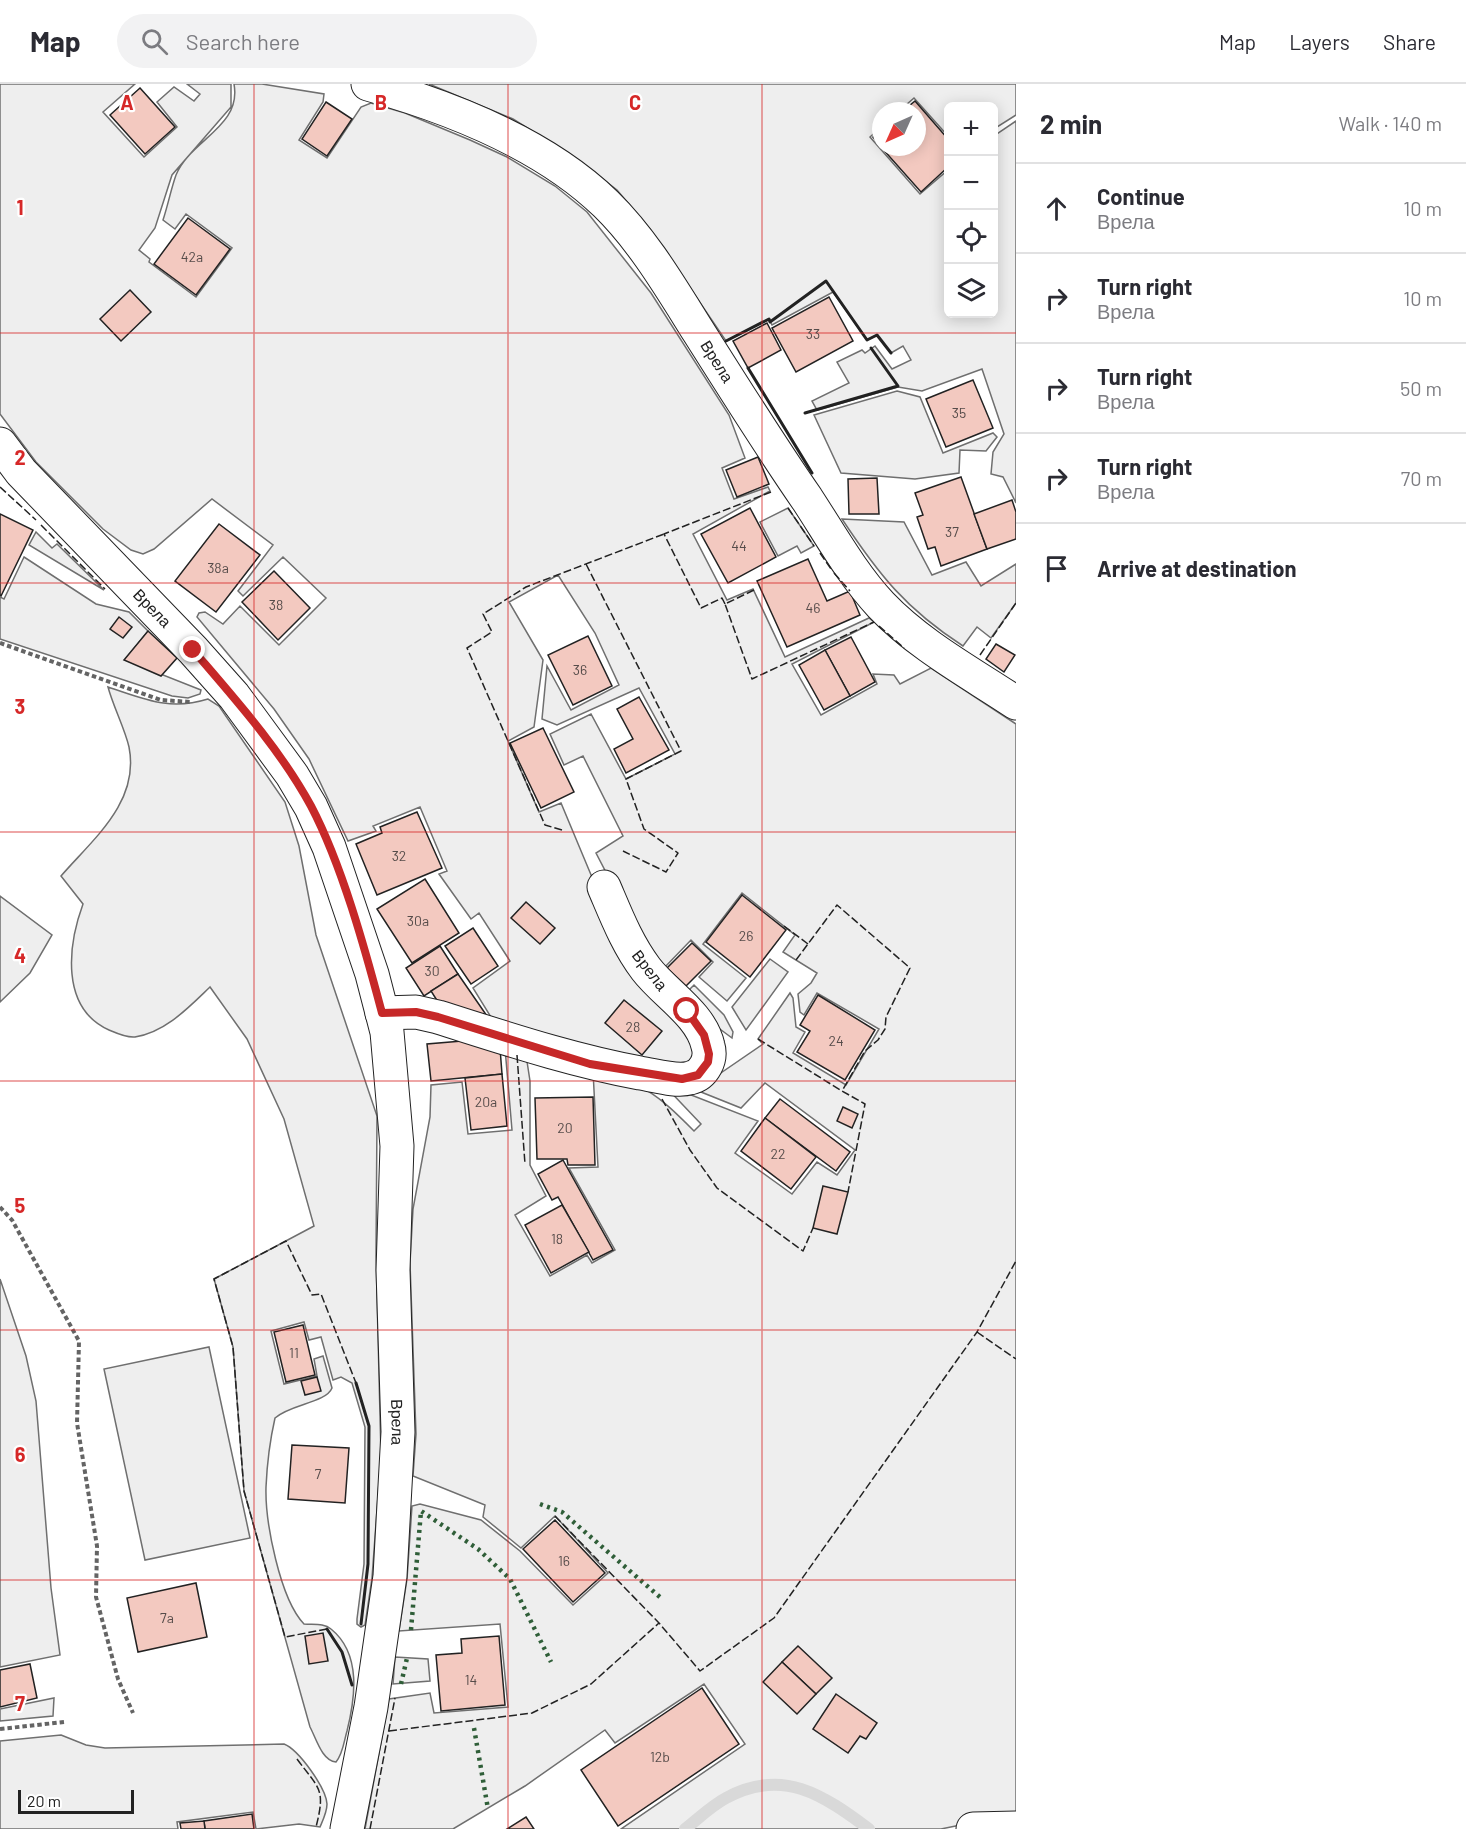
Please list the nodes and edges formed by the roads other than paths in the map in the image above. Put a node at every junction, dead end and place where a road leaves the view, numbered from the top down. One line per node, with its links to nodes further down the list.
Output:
1 (368, 84): 3 (street, Врела)
2 (0, 444): 5 (street, Врела)
3 (1016, 703)
4 (604, 887): 5 (street, Врела)
5 (382, 1013): 7 (street, Врела)
6 (1016, 1828): 8 (street)
7 (347, 1829)
8 (974, 1829)

